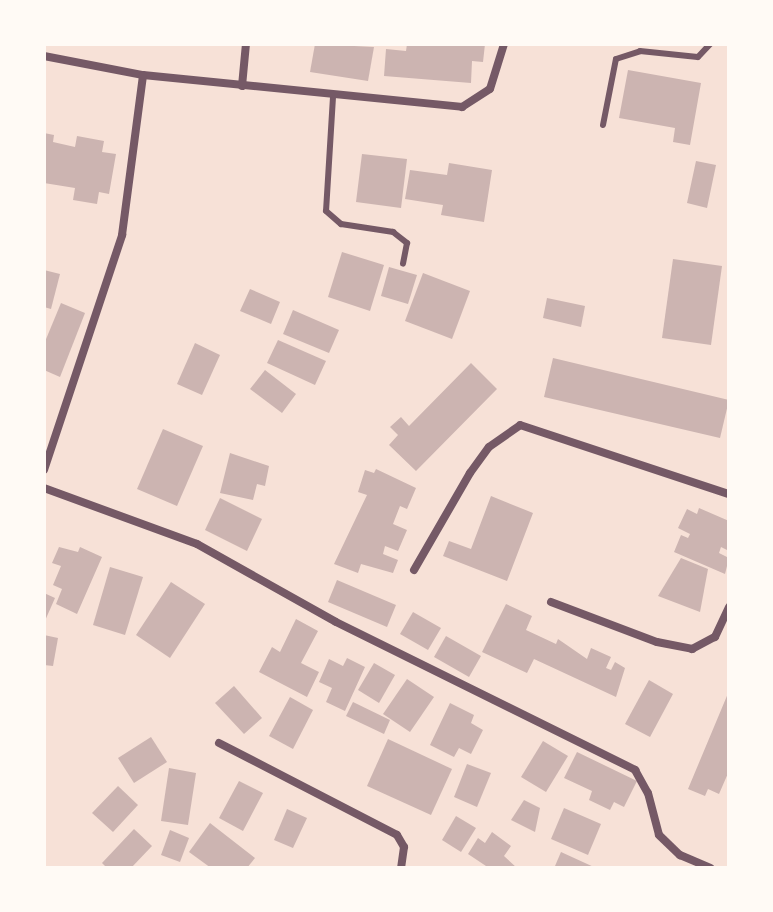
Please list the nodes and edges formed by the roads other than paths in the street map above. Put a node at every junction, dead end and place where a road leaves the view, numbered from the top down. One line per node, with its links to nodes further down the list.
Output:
1 (246, 44): 6 (street)
2 (504, 44): 7 (street)
3 (710, 44): 8 (lane)
4 (44, 56): 5 (street)
5 (143, 75): 6 (street); 10 (street)
6 (242, 86): 7 (street)
7 (333, 97): 9 (lane)
8 (603, 125)
9 (403, 264)
10 (44, 470)
11 (44, 488): 18 (street)
12 (729, 494): 13 (street)
13 (414, 570)
14 (551, 602): 15 (street)
15 (729, 607)
16 (219, 743): 17 (street)
17 (401, 868)
18 (710, 868)

